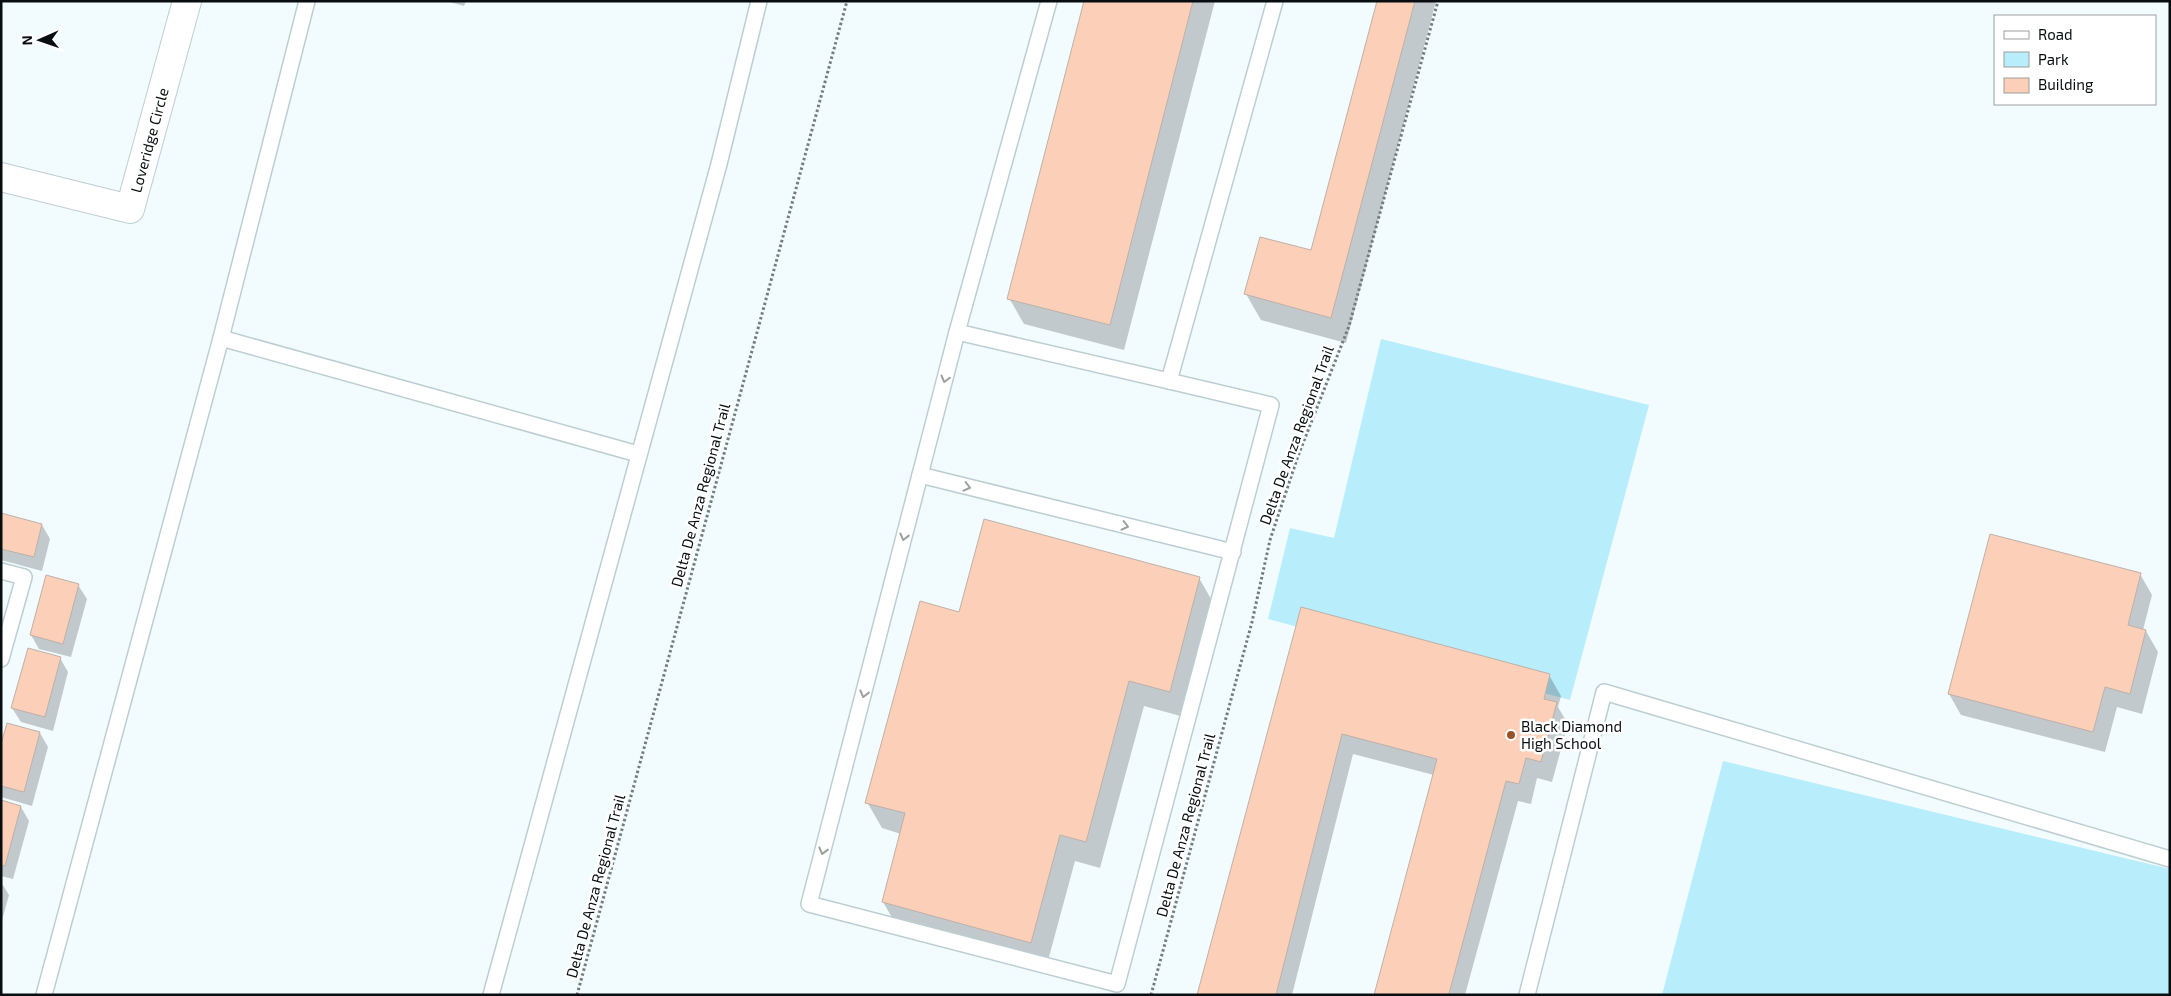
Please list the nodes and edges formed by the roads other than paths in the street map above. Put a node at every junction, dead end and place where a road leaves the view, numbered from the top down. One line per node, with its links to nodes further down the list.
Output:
1 (187, 1): 6 (street, Loveridge Circle)
2 (307, 1): 8 (lane)
3 (759, 1): 10 (lane)
4 (1049, 1): 7 (lane)
5 (1275, 1): 9 (lane)
6 (1, 176)
7 (957, 332): 9 (lane); 11 (lane, one-way to 11)
8 (221, 338): 10 (lane); 16 (lane)
9 (1169, 381): 12 (lane)
10 (638, 454): 17 (lane)
11 (920, 475): 12 (lane, one-way to 12); 12 (lane, one-way to 12)
12 (1233, 552)
13 (1, 570): 14 (lane)
14 (1, 659)
15 (2170, 859): 18 (lane)
16 (44, 995)
17 (491, 995)
18 (1527, 995)

